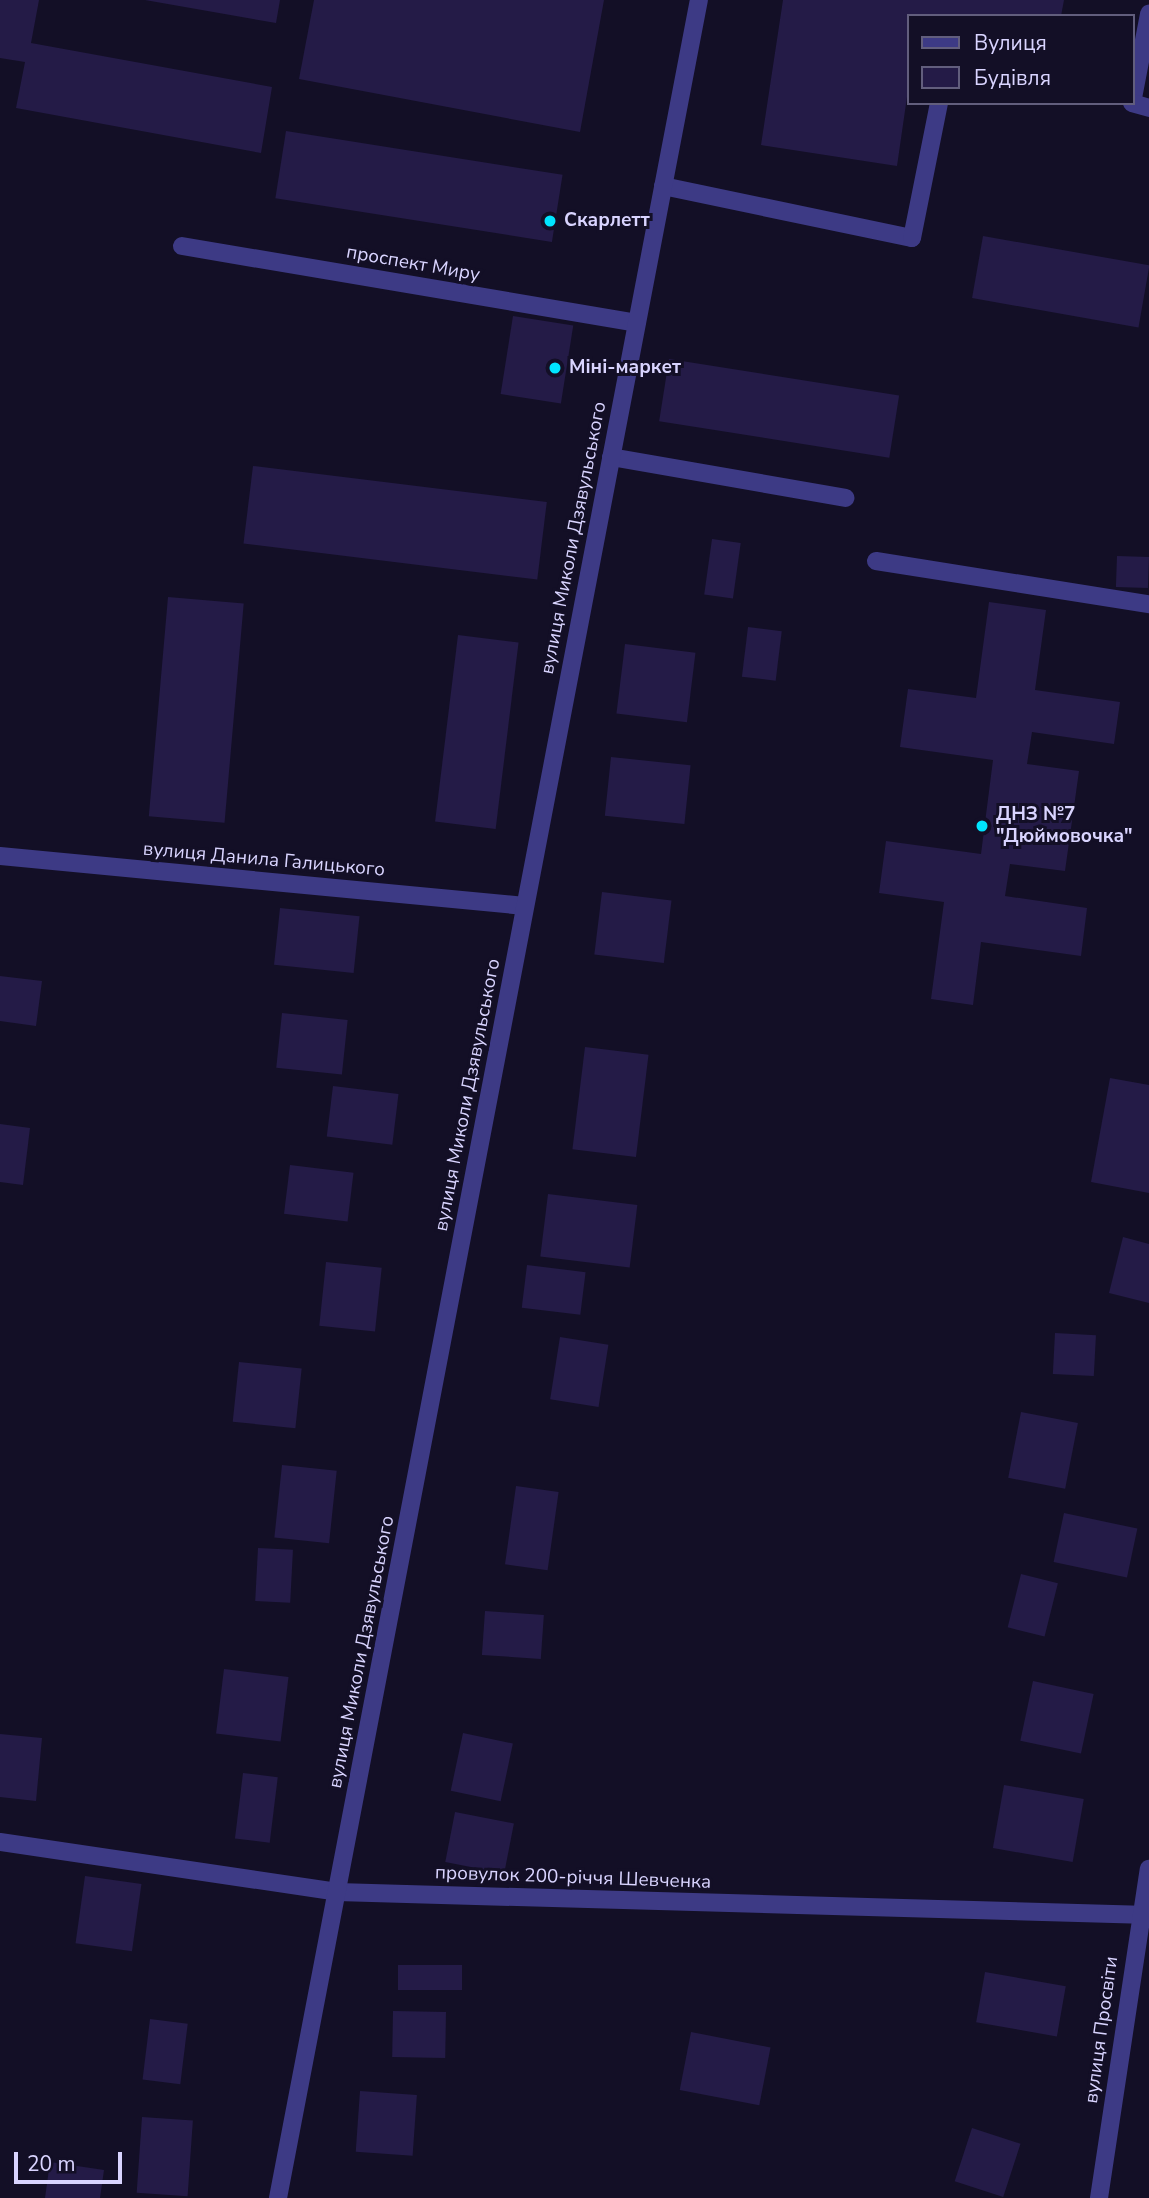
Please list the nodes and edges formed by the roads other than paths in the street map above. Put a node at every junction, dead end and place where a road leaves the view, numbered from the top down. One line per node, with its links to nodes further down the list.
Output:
1 (699, 0): 5 (street, вулиця Миколи Дзявульського)
2 (1149, 14): 3 (street)
3 (1135, 88)
4 (939, 105): 5 (street)
5 (663, 186): 7 (street, вулиця Миколи Дзявульського)
6 (182, 246): 7 (street, проспект Миру)
7 (637, 323): 8 (street, вулиця Миколи Дзявульського)
8 (611, 457): 9 (street); 13 (street, вулиця Миколи Дзявульського)
9 (845, 498)
10 (876, 561): 11 (street)
11 (1149, 604)
12 (0, 856): 13 (street, вулиця Данила Галицького)
13 (525, 906): 16 (street, вулиця Миколи Дзявульського)
14 (0, 1842): 16 (street, провулок 200-річчя Шевченка)
15 (1149, 1868): 17 (street, вулиця Просвіти)
16 (338, 1892): 17 (street, провулок 200-річчя Шевченка); 18 (street, вулиця Миколи Дзявульського)
17 (1145, 1915): 19 (street, вулиця Просвіти)
18 (278, 2198)
19 (1099, 2198)

